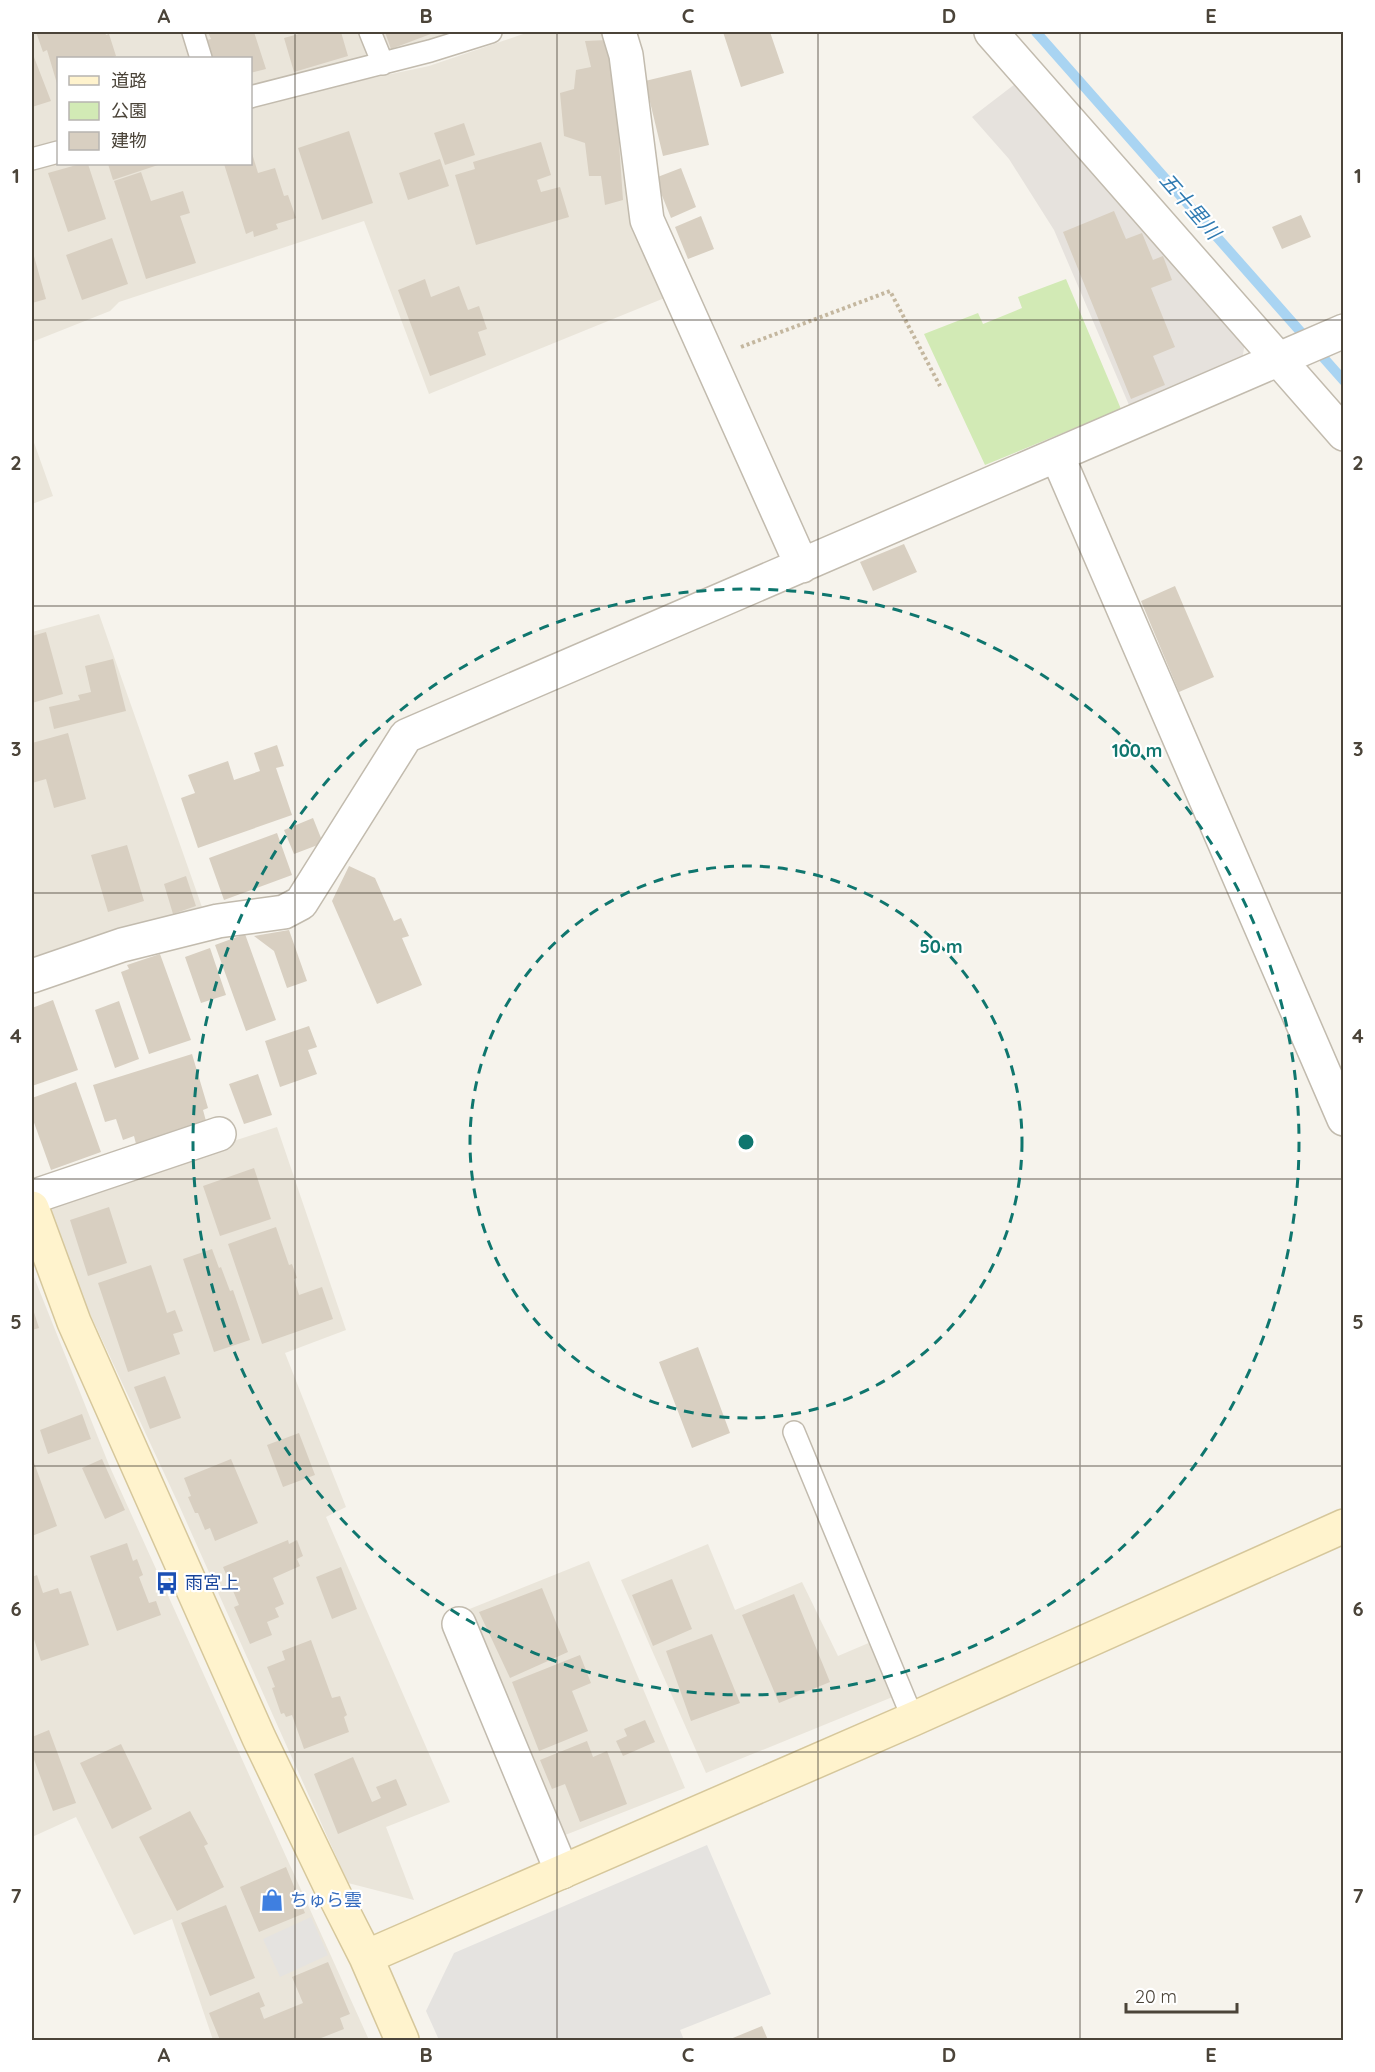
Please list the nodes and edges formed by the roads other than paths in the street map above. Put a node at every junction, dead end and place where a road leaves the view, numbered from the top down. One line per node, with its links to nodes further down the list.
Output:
1 (193, 32): 6 (lane)
2 (370, 32): 7 (lane)
3 (491, 32): 7 (lane)
4 (619, 32): 15 (street)
5 (991, 32): 12 (street)
6 (201, 57)
7 (383, 64): 8 (lane)
8 (252, 97)
9 (57, 152): 10 (lane)
10 (32, 159)
11 (1338, 333): 12 (street)
12 (1277, 359): 13 (street); 14 (street)
13 (1344, 434)
14 (1057, 455): 15 (street); 17 (street)
15 (802, 566): 16 (street)
16 (32, 976)
17 (1344, 1119)
18 (219, 1134): 19 (street)
19 (32, 1197)
20 (32, 1208): 26 (street)
21 (794, 1432): 24 (lane)
22 (1344, 1526): 24 (street)
23 (459, 1624): 25 (street)
24 (913, 1719): 25 (street)
25 (562, 1872): 26 (street)
26 (366, 1957): 27 (street)
27 (402, 2040)

